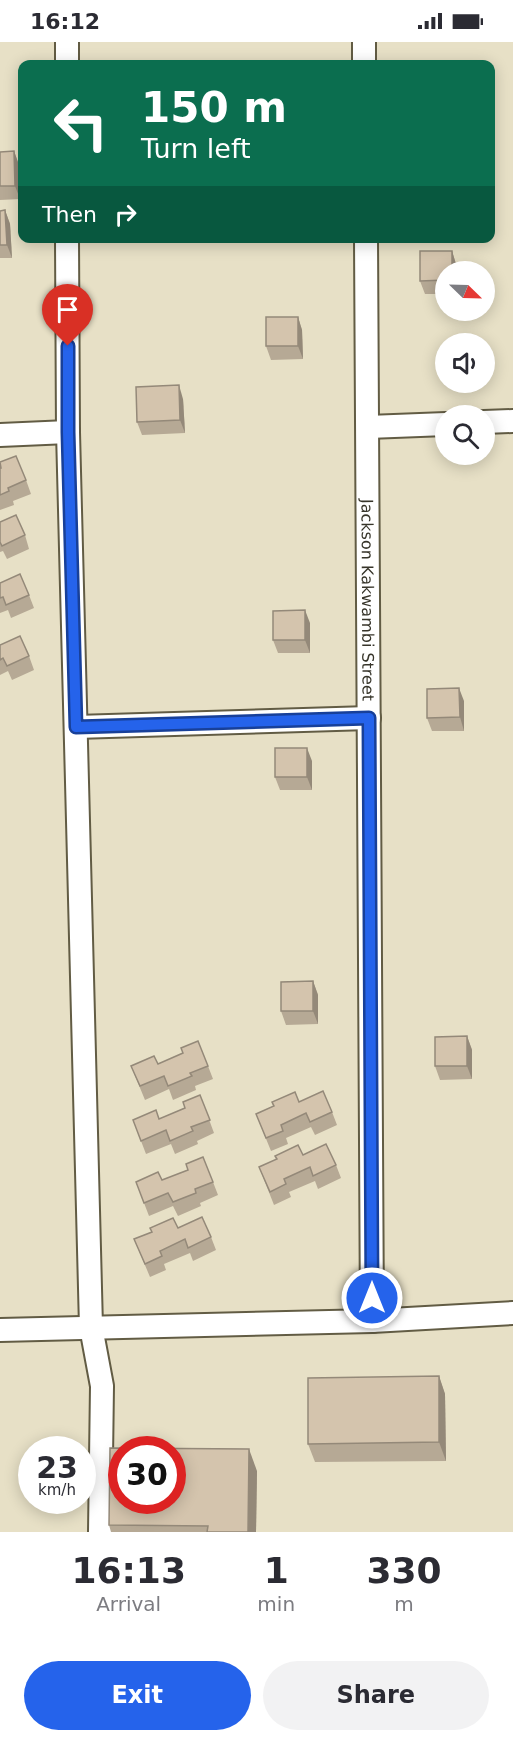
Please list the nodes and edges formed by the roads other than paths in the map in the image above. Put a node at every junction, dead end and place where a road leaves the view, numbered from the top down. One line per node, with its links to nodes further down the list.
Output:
1 (67, 42): 3 (street)
2 (364, 42): 4 (street)
3 (67, 60)
4 (364, 60)
5 (67, 243): 11 (street)
6 (366, 243): 10 (street, Jackson Kakwambi Street)
7 (513, 421): 8 (street)
8 (495, 422)
9 (435, 424): 10 (street)
10 (368, 427): 13 (street, Jackson Kakwambi Street)
11 (68, 432): 12 (street); 14 (street)
12 (0, 435)
13 (369, 718): 14 (street); 16 (street, Jackson Kakwambi Street)
14 (76, 727): 17 (street)
15 (513, 1313): 16 (street)
16 (372, 1321): 17 (street)
17 (91, 1327): 18 (street); 19 (street)
18 (0, 1330)
19 (100, 1532)

